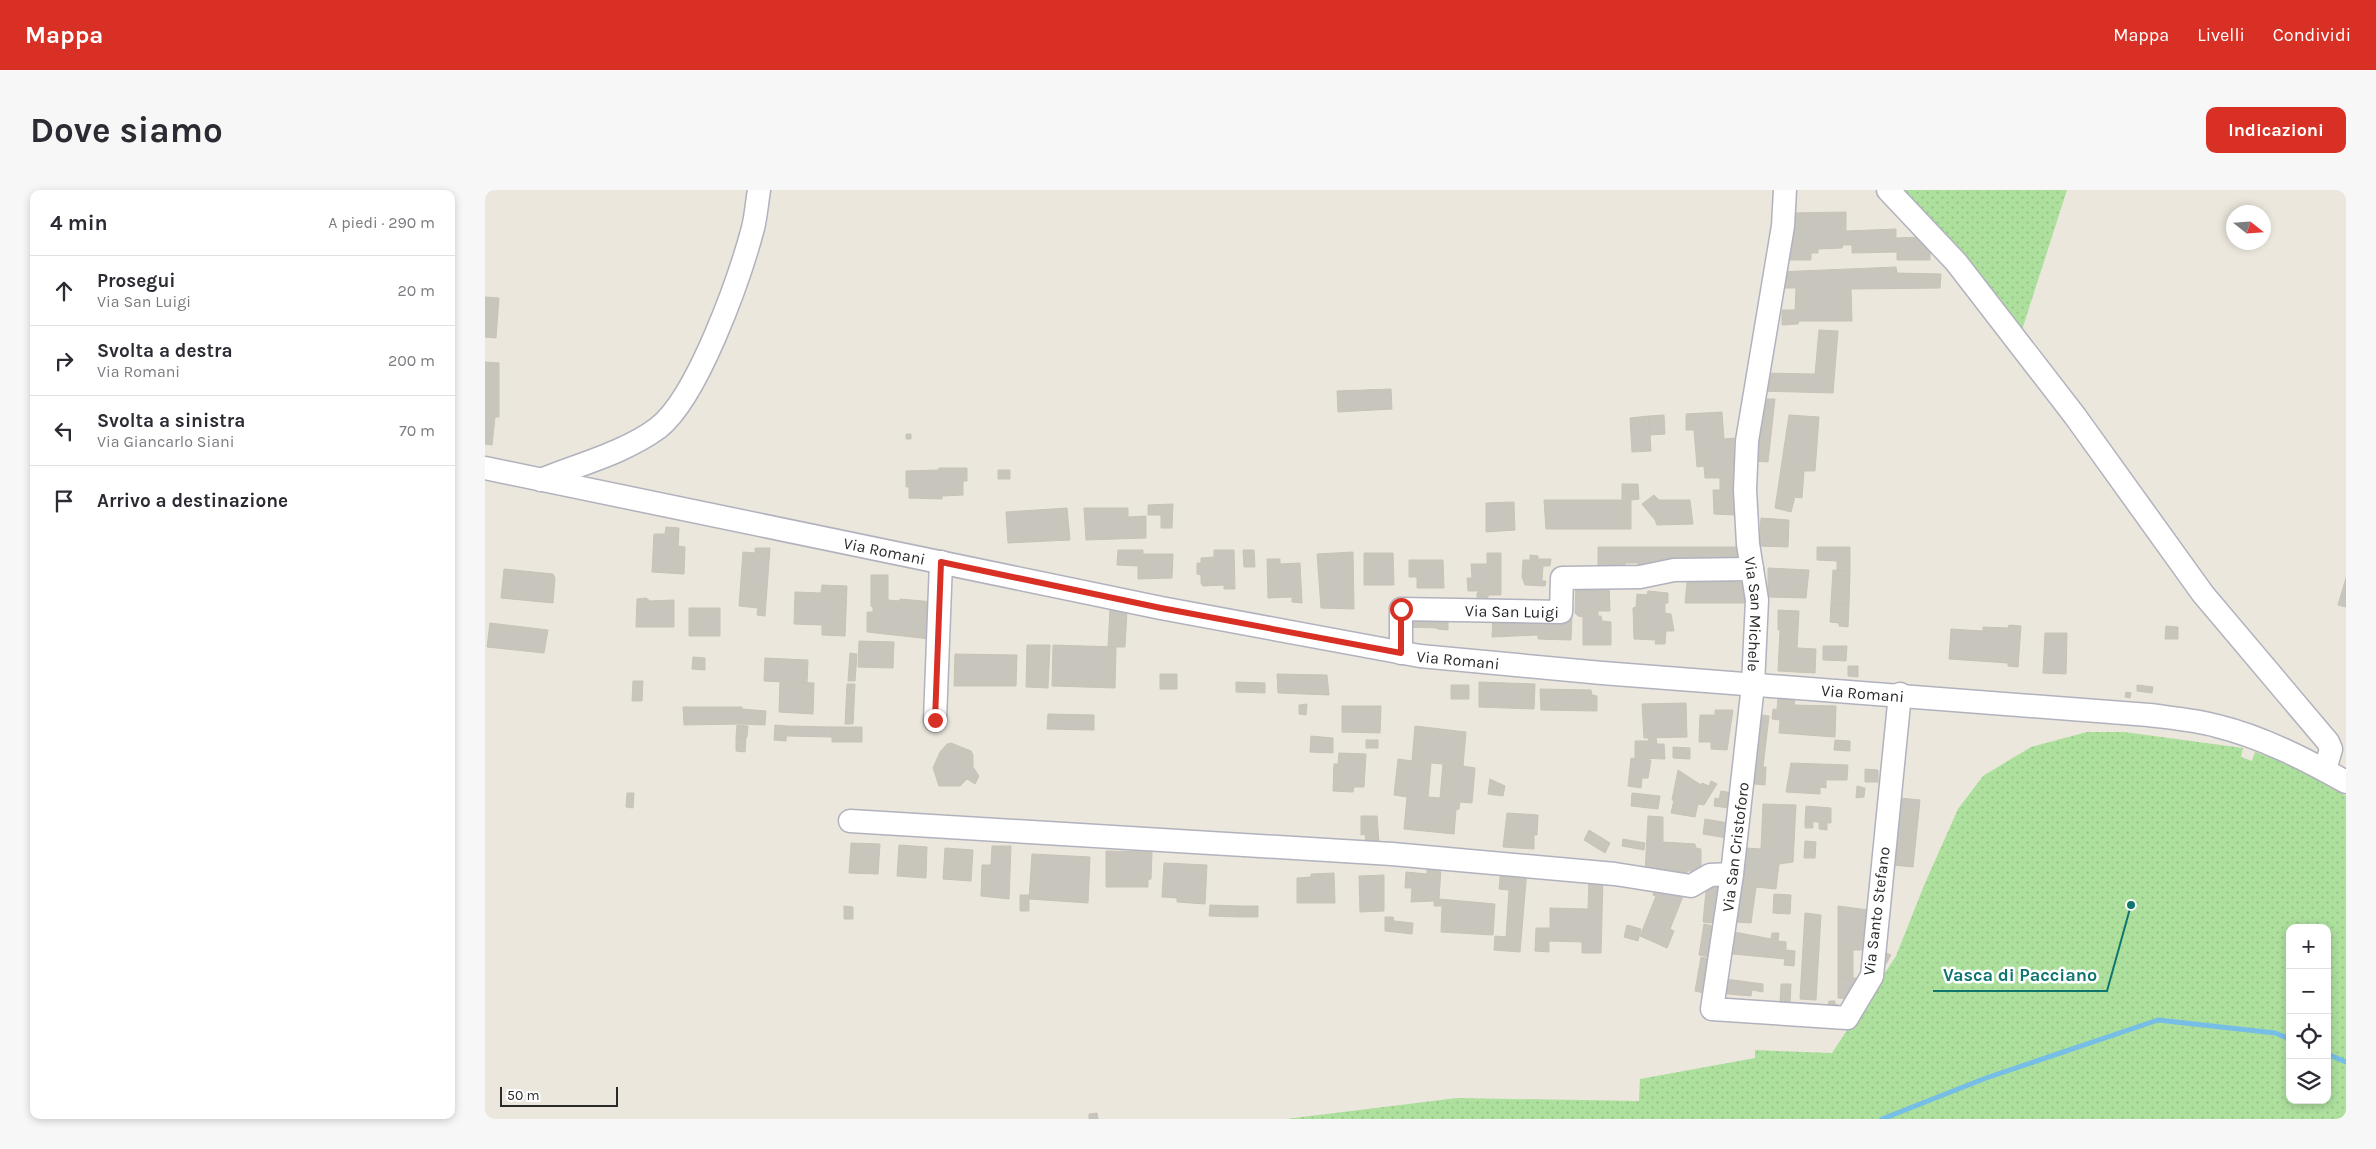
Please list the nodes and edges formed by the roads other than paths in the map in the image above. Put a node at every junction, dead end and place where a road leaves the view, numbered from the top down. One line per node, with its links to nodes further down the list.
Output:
1 (759, 190): 5 (street)
2 (1785, 190): 7 (street, Via San Michele)
3 (1888, 190): 12 (street)
4 (485, 468): 5 (street, Via Romani)
5 (541, 480): 6 (street, Via Romani)
6 (941, 562): 8 (street, Via Romani); 11 (street)
7 (1752, 569): 8 (street, Via San Luigi); 9 (street, Via San Michele)
8 (1401, 653): 9 (street, Via Romani)
9 (1753, 685): 10 (street, Via Romani); 15 (street, Via San Cristoforo)
10 (1900, 694): 12 (street, Via Romani); 16 (street, Via Santo Stefano)
11 (935, 720)
12 (2325, 770): 13 (street, Via Romani)
13 (2346, 782)
14 (850, 821): 15 (street)
15 (1732, 874): 16 (street, Via San Cristoforo)
16 (1712, 1009)

